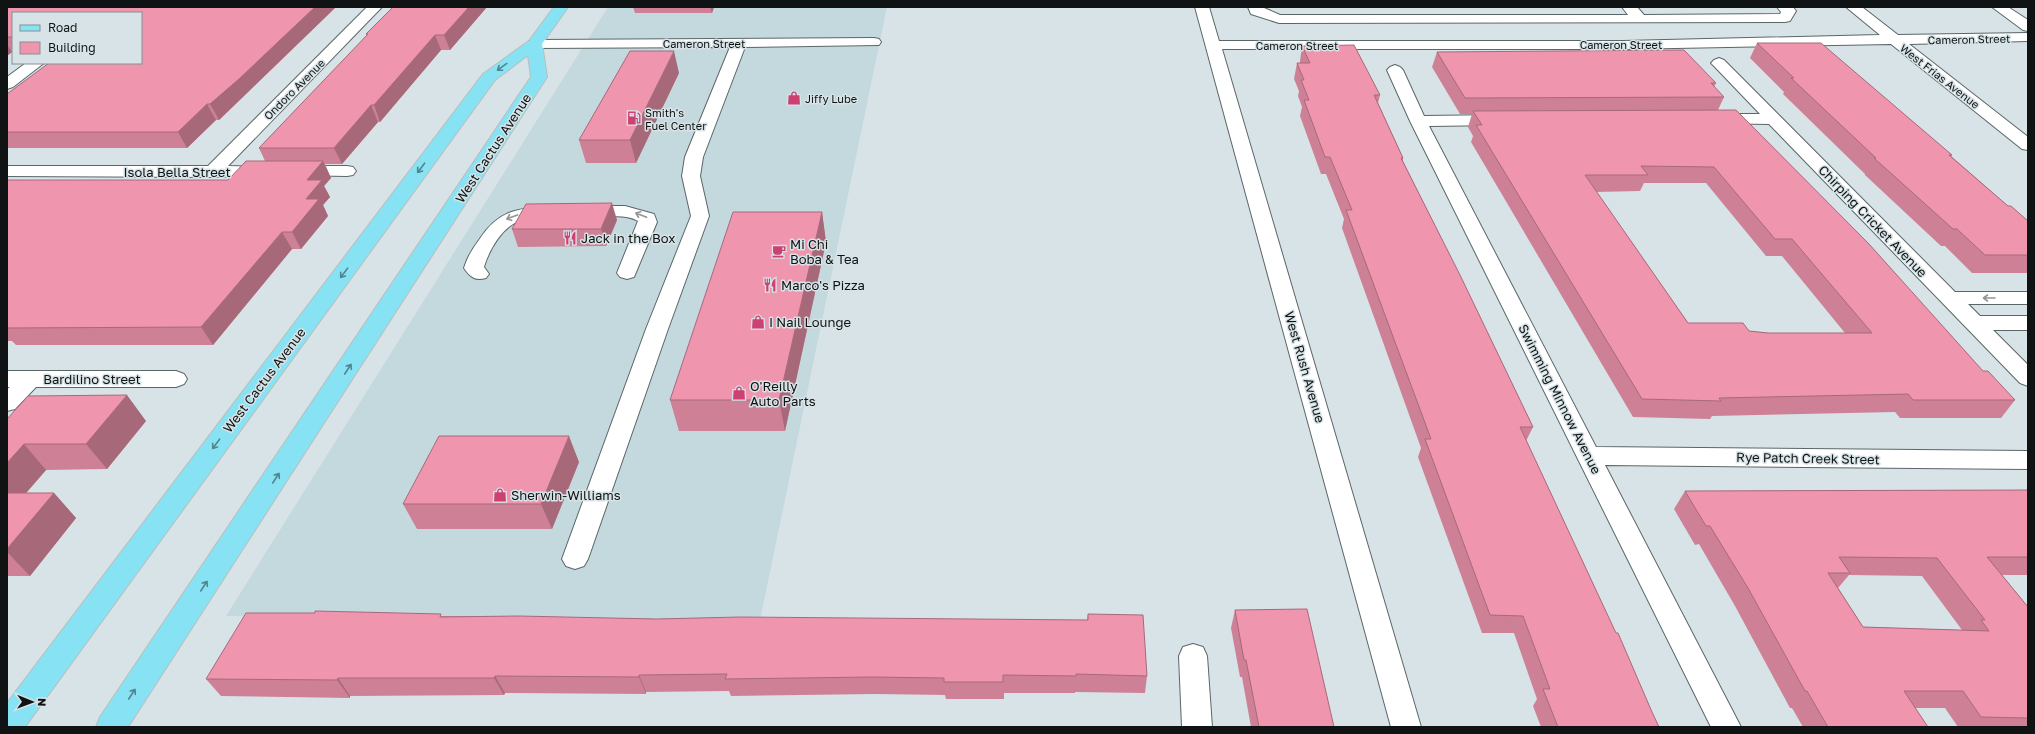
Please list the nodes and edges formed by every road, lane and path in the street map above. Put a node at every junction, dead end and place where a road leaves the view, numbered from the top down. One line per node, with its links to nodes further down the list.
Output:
1 (375, 7): 28 (street, Ondoro Avenue)
2 (561, 7): 15 (main road, West Cactus Avenue)
3 (1202, 7): 16 (street, West Rush Avenue)
4 (1255, 7): 9 (street)
5 (1629, 7): 9 (street)
6 (1784, 7): 9 (street)
7 (1853, 7): 12 (street, West Frias Avenue)
8 (1999, 7): 10 (street)
9 (1640, 19)
10 (2028, 27)
11 (2028, 37): 12 (street, Cameron Street)
12 (1895, 41): 16 (street, Cameron Street); 25 (street, West Frias Avenue)
13 (874, 42): 14 (street, Cameron Street)
14 (739, 43): 15 (street, Cameron Street); 42 (street)
15 (534, 44): 44 (main road, West Cactus Avenue, one-way to 44); 45 (main road, West Cactus Avenue, one-way to 15)
16 (1213, 45): 47 (street, West Rush Avenue)
17 (1719, 63): 22 (street, Chirping Cricket Avenue)
18 (35, 64): 20 (street)
19 (1395, 70): 24 (street, Swimming Minnow Avenue)
20 (7, 84)
21 (1702, 119): 22 (street)
22 (1774, 119): 31 (street, Chirping Cricket Avenue)
23 (1521, 120): 24 (street)
24 (1418, 121): 40 (street, Swimming Minnow Avenue)
25 (2027, 144)
26 (7, 171): 28 (street, Isola Bella Street)
27 (347, 171): 28 (street, Isola Bella Street)
28 (212, 172)
29 (627, 273): 30 (street, one-way to 30)
30 (478, 274)
31 (1949, 298): 32 (street, one-way to 31); 33 (street, Chirping Cricket Avenue)
32 (2028, 298)
33 (1974, 323): 34 (street); 35 (street, Chirping Cricket Avenue)
34 (2028, 323)
35 (2028, 378)
36 (7, 379): 37 (street, Bardilino Street)
37 (30, 379): 38 (street, Bardilino Street); 39 (street)
38 (176, 379)
39 (7, 403)
40 (1589, 456): 41 (street, Rye Patch Creek Street); 48 (street, Swimming Minnow Avenue)
41 (2028, 460)
42 (575, 558)
43 (1193, 656): 46 (street)
44 (7, 727)
45 (111, 727)
46 (1197, 727)
47 (1406, 727)
48 (1726, 727)

